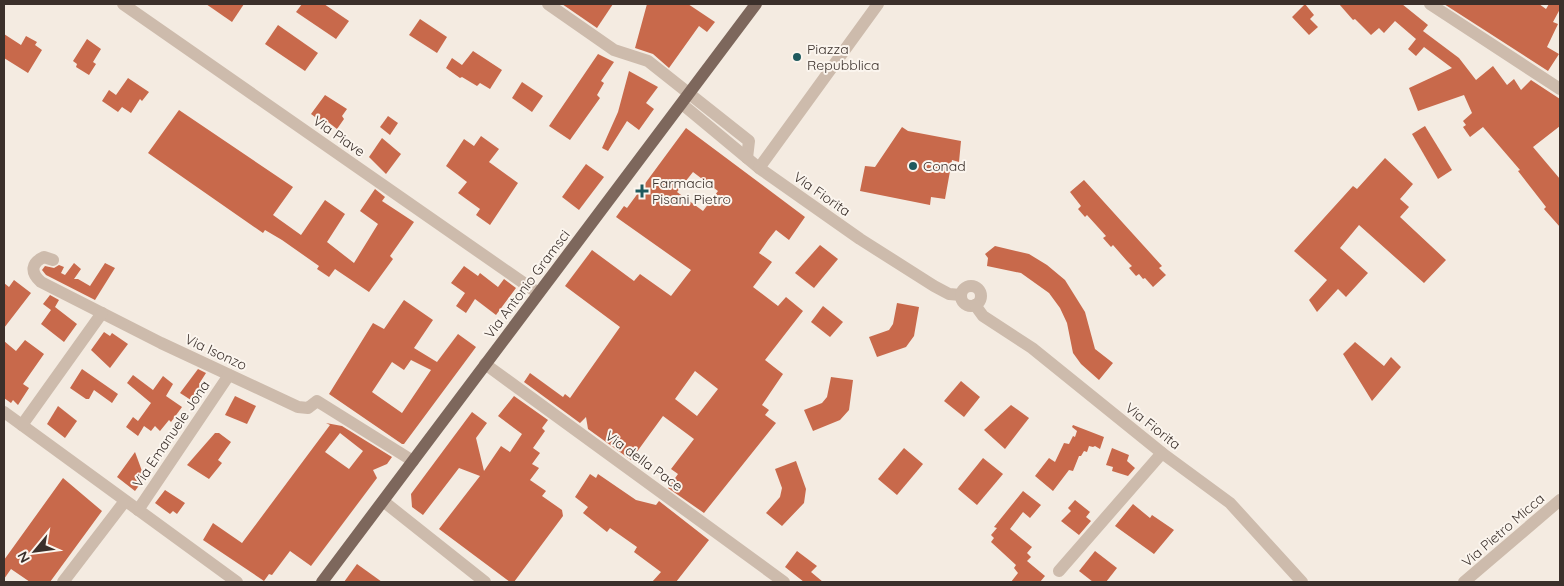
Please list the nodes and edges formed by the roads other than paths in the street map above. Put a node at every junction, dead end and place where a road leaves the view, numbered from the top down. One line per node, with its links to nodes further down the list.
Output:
1 (124, 4): 12 (street, Via Piave)
2 (548, 4): 7 (street)
3 (756, 4): 7 (main road, Via Antonio Gramsci)
4 (878, 4): 10 (street)
5 (1430, 4): 6 (street)
6 (1560, 89)
7 (690, 93): 8 (main road, Via Antonio Gramsci); 9 (street)
8 (682, 104): 9 (street, Via Fiorita); 12 (main road, Via Antonio Gramsci)
9 (747, 158): 10 (street, Via Fiorita)
10 (759, 168): 18 (street, Via Fiorita)
11 (53, 260): 13 (street, Via Isonzo)
12 (538, 293): 14 (main road, Via Antonio Gramsci)
13 (102, 313): 15 (street, Via Isonzo); 17 (street)
14 (486, 364): 19 (main road, Via Antonio Gramsci); 29 (street, Via della Pace)
15 (230, 375): 19 (street, Via Isonzo); 23 (street, Via Emanuele Jona)
16 (4, 412): 17 (street, Via Emanuele Jona)
17 (22, 425): 21 (street, Via Emanuele Jona)
18 (1162, 453): 24 (street); 30 (street, Via Fiorita)
19 (413, 462): 22 (main road, Via Antonio Gramsci)
20 (1560, 500): 31 (street, Via Pietro Micca)
21 (125, 501): 23 (street, Via Emanuele Jona); 25 (street)
22 (383, 501): 27 (main road, Via Antonio Gramsci); 28 (street)
23 (138, 510): 26 (street, Via Emanuele Jona)
24 (1059, 571)
25 (62, 582)
26 (238, 582)
27 (322, 582)
28 (485, 582)
29 (784, 582)
30 (1302, 582)
31 (1464, 582)

